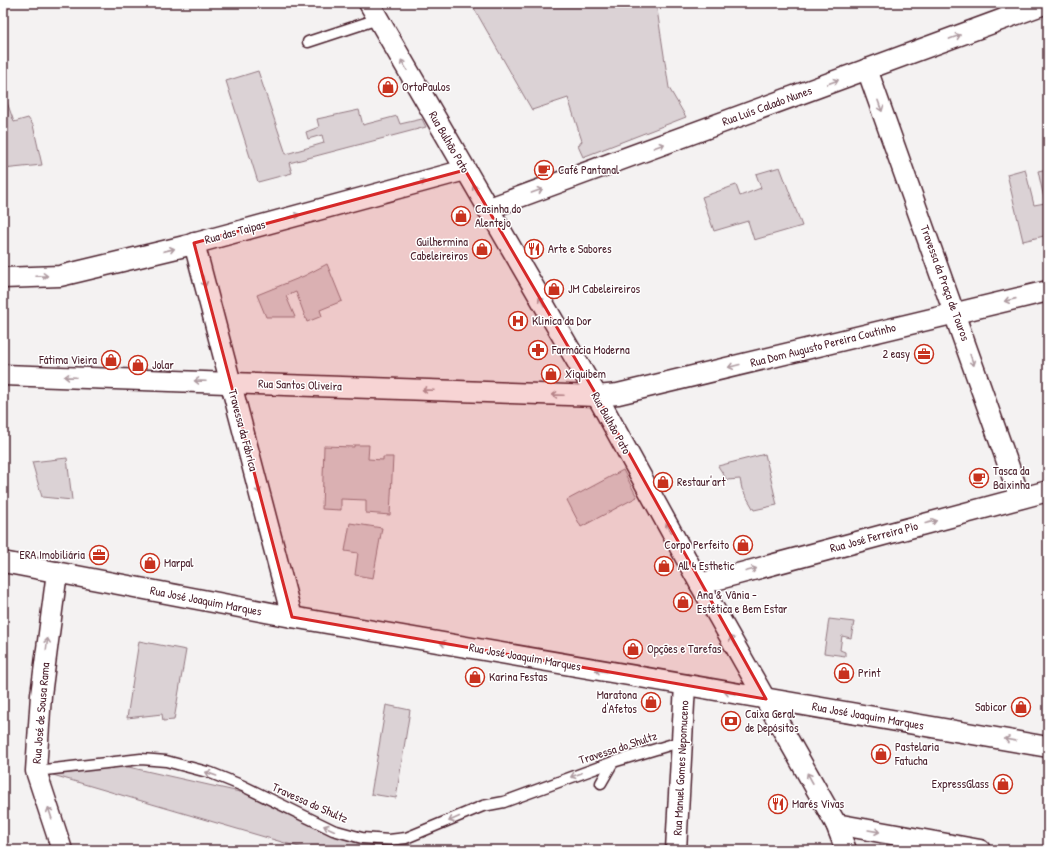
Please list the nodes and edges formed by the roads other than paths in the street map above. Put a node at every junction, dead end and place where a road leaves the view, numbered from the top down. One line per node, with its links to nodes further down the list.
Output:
1 (1047, 3): 4 (street, Rua Luís Calado Nunes, one-way to 1)
2 (373, 11): 3 (lane); 5 (street, Rua Bulhão Pato, one-way to 2)
3 (308, 42)
4 (867, 69): 6 (street, Rua Luís Calado Nunes, one-way to 4); 10 (street, Travessa da Praça de Touros, one-way to 10)
5 (465, 170): 6 (street, Rua Bulhão Pato, one-way to 5); 7 (street, Rua das Taipas, one-way to 5)
6 (487, 209): 13 (street, Rua Bulhão Pato, one-way to 6)
7 (194, 243): 8 (street, Rua das Taipas, one-way to 7); 12 (street, Travessa da Fábrica, one-way to 12)
8 (3, 278)
9 (1048, 291): 10 (street, Rua Dom Augusto Pereira Coutinho, one-way to 10)
10 (956, 313): 13 (street, Rua Dom Augusto Pereira Coutinho, one-way to 13); 15 (street, Travessa da Praça de Touros, one-way to 15)
11 (3, 375): 12 (street, Rua Santos Oliveira, one-way to 11)
12 (231, 382): 13 (street, Rua Santos Oliveira, one-way to 12); 19 (street, Travessa da Fábrica, one-way to 19)
13 (597, 396): 18 (street, Rua Bulhão Pato, one-way to 13)
14 (1048, 491): 15 (street, Rua José Ferreira Pio)
15 (1020, 498): 18 (street, Rua José Ferreira Pio, one-way to 15)
16 (3, 562): 17 (street, Rua José Joaquim Marques)
17 (57, 572): 19 (street, Rua José Joaquim Marques); 25 (street, Rua José de Sousa Rama, one-way to 17)
18 (700, 584): 21 (street, Rua Bulhão Pato, one-way to 18)
19 (292, 617): 20 (street, Rua José Joaquim Marques, one-way to 19)
20 (685, 685): 21 (street, Rua José Joaquim Marques, one-way to 20); 22 (street, Rua Manuel Gomes Nepomuceno)
21 (766, 699): 23 (street, Rua José Joaquim Marques, one-way to 21); 27 (street, Rua Bulhão Pato, one-way to 21)
22 (683, 741): 24 (lane, Travessa do Shultz); 29 (street, Rua Manuel Gomes Nepomuceno)
23 (1048, 747)
24 (613, 762): 25 (lane, Travessa do Shultz, one-way to 25); 26 (lane)
25 (36, 771): 28 (street, Rua José de Sousa Rama, one-way to 25)
26 (601, 783)
27 (836, 824): 30 (street, Rua Bulhão Pato); 31 (street, one-way to 31)
28 (62, 850)
29 (676, 850)
30 (846, 850)
31 (980, 850)

